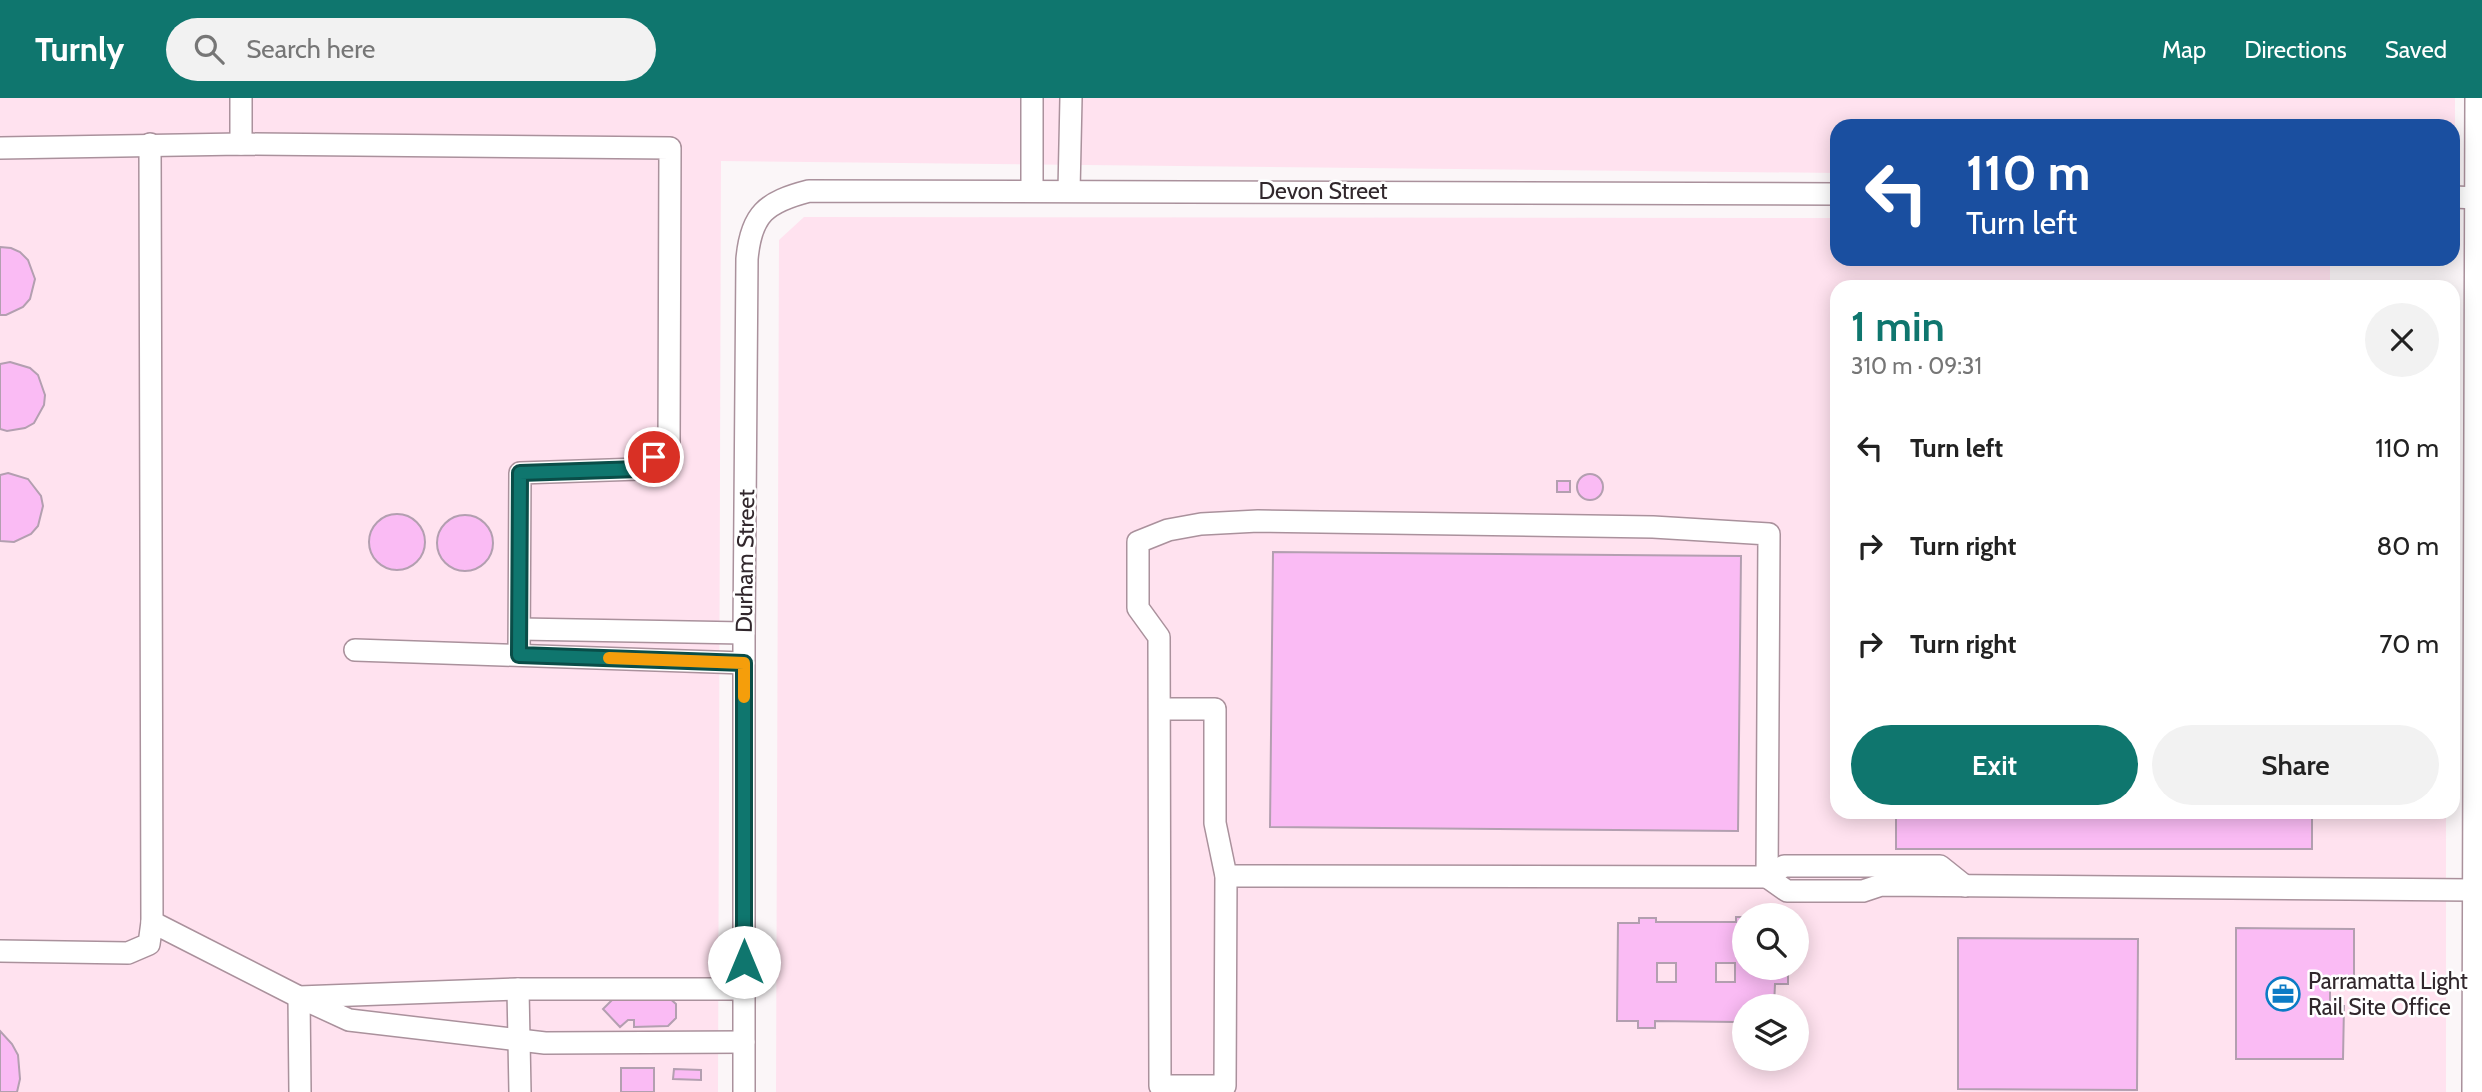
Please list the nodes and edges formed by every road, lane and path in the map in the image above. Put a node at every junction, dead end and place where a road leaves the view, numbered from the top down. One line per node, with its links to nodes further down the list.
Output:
1 (241, 98): 6 (street)
2 (1032, 98): 9 (street)
3 (1071, 98): 10 (street)
4 (2476, 98): 13 (street)
5 (150, 144): 6 (street); 7 (street); 24 (street)
6 (240, 144): 14 (street)
7 (0, 148)
8 (809, 191): 9 (street, Devon Street); 15 (street, Durham Street)
9 (1032, 191): 10 (street, Devon Street)
10 (1069, 191): 11 (street, Devon Street)
11 (1830, 194)
12 (2460, 197): 13 (street)
13 (2477, 198): 23 (street)
14 (520, 629): 15 (street); 17 (street)
15 (744, 633): 18 (street, Durham Street)
16 (355, 650): 17 (street)
17 (519, 655): 18 (street)
18 (744, 663): 27 (street, Durham Street)
19 (1160, 709): 20 (street); 20 (street); 21 (street)
20 (1226, 876): 21 (street)
21 (1767, 877): 22 (street); 22 (street)
22 (1965, 886): 23 (street)
23 (2472, 890): 34 (street)
24 (152, 922): 25 (street); 28 (street)
25 (0, 951)
26 (518, 989): 27 (street); 28 (street); 29 (street)
27 (744, 989): 30 (street, Durham Street)
28 (299, 997): 29 (street); 31 (street)
29 (519, 1040): 30 (street); 32 (street)
30 (744, 1042): 33 (street, Durham Street)
31 (300, 1092)
32 (520, 1092)
33 (744, 1092)
34 (2473, 1092)

